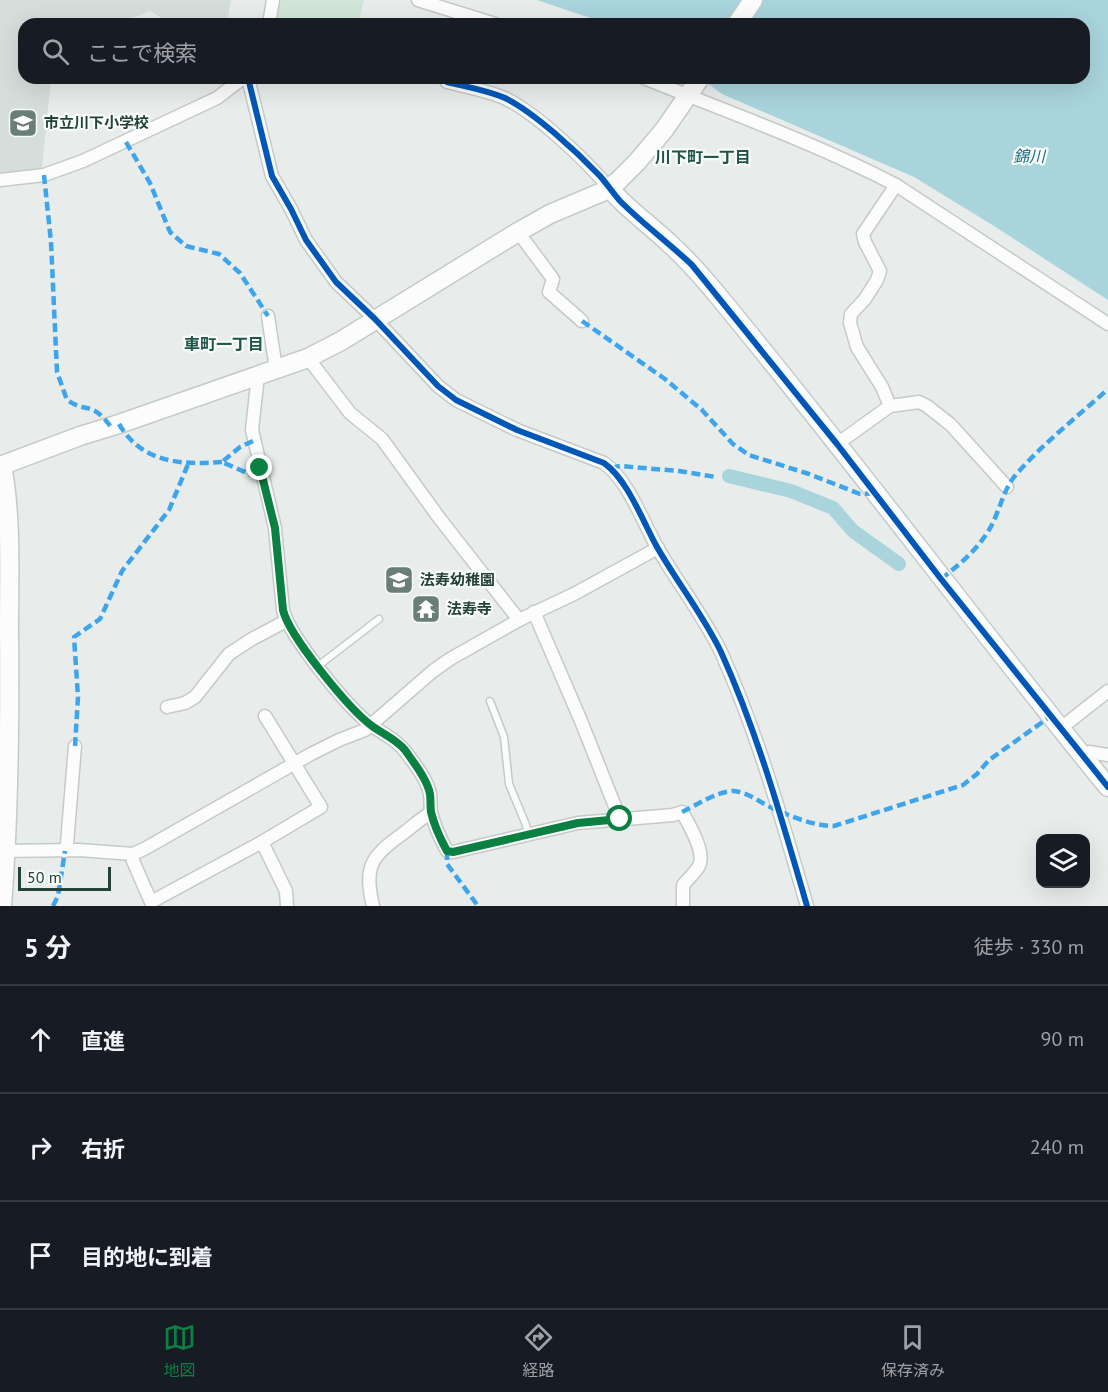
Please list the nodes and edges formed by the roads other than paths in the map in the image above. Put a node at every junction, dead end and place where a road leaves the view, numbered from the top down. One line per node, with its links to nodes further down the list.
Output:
1 (273, 0): 4 (street)
2 (418, 0): 5 (street)
3 (753, 0): 6 (street)
4 (270, 18)
5 (476, 18)
6 (741, 18)
7 (236, 84): 12 (street)
8 (249, 84): 17 (street)
9 (456, 84): 14 (street)
10 (677, 84): 11 (street)
11 (693, 87): 13 (street); 14 (street)
12 (0, 180)
13 (896, 185): 19 (street); 24 (street)
14 (609, 188): 15 (street); 25 (street)
15 (518, 232): 17 (street); 18 (street)
16 (268, 316): 22 (street)
17 (375, 320): 21 (street); 28 (street)
18 (582, 321)
19 (1107, 323): 20 (street)
20 (1108, 336)
21 (308, 358): 22 (street); 31 (street)
22 (276, 369): 23 (street)
23 (258, 375): 26 (street); 32 (street)
24 (890, 406): 25 (street); 27 (street)
25 (837, 444): 39 (street)
26 (1, 466): 49 (street)
27 (1007, 487)
28 (658, 548): 29 (street); 56 (street)
29 (534, 612): 31 (street); 46 (street)
30 (379, 619): 33 (lane)
31 (519, 620): 38 (street)
32 (286, 621): 33 (street); 36 (street)
33 (318, 666): 38 (street)
34 (1108, 691): 39 (street)
35 (490, 701): 47 (lane)
36 (166, 707)
37 (265, 716): 43 (street)
38 (371, 725): 43 (street); 45 (street)
39 (1061, 728): 42 (street)
40 (75, 746): 50 (street)
41 (1108, 754): 42 (street)
42 (1083, 756): 44 (street)
43 (293, 764): 48 (street); 51 (street)
44 (1108, 787)
45 (431, 813): 47 (street); 54 (street)
46 (620, 819): 47 (street); 55 (street)
47 (528, 835)
48 (262, 842): 51 (street); 53 (street)
49 (3, 851): 50 (street); 52 (street)
50 (65, 851): 51 (street)
51 (133, 854)
52 (2, 906)
53 (287, 906)
54 (373, 906)
55 (683, 906)
56 (807, 906)

